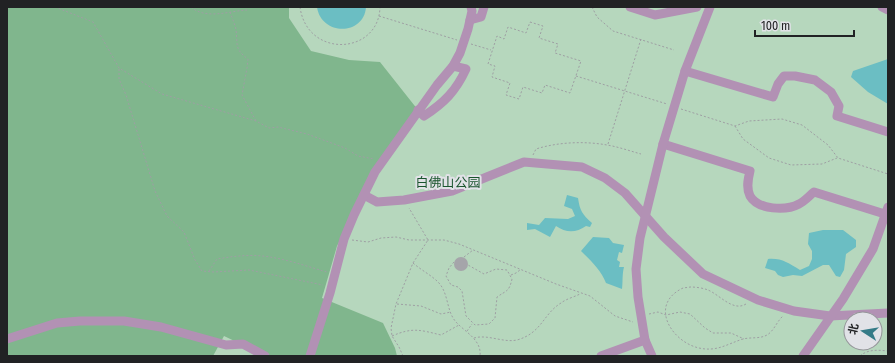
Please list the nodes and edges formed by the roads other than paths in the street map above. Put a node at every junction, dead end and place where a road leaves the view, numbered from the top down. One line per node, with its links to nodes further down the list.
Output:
1 (471, 7): 8 (lane)
2 (484, 7): 8 (lane)
3 (630, 7): 4 (lane)
4 (697, 7)
5 (710, 7): 10 (lane)
6 (882, 7): 7 (lane)
7 (888, 10)
8 (470, 20): 9 (lane)
9 (453, 66): 11 (lane); 11 (lane)
10 (685, 71): 12 (lane); 13 (lane)
11 (418, 110): 14 (lane)
12 (888, 132)
13 (663, 144): 15 (lane); 16 (lane)
14 (364, 195): 16 (lane); 22 (lane)
15 (887, 212): 18 (lane)
16 (645, 216): 18 (lane); 20 (lane)
17 (888, 313): 18 (lane)
18 (831, 316): 25 (lane)
19 (7, 339): 21 (lane)
20 (645, 340): 23 (lane); 24 (lane)
21 (264, 356)
22 (310, 356)
23 (601, 356)
24 (652, 356)
25 (803, 356)

